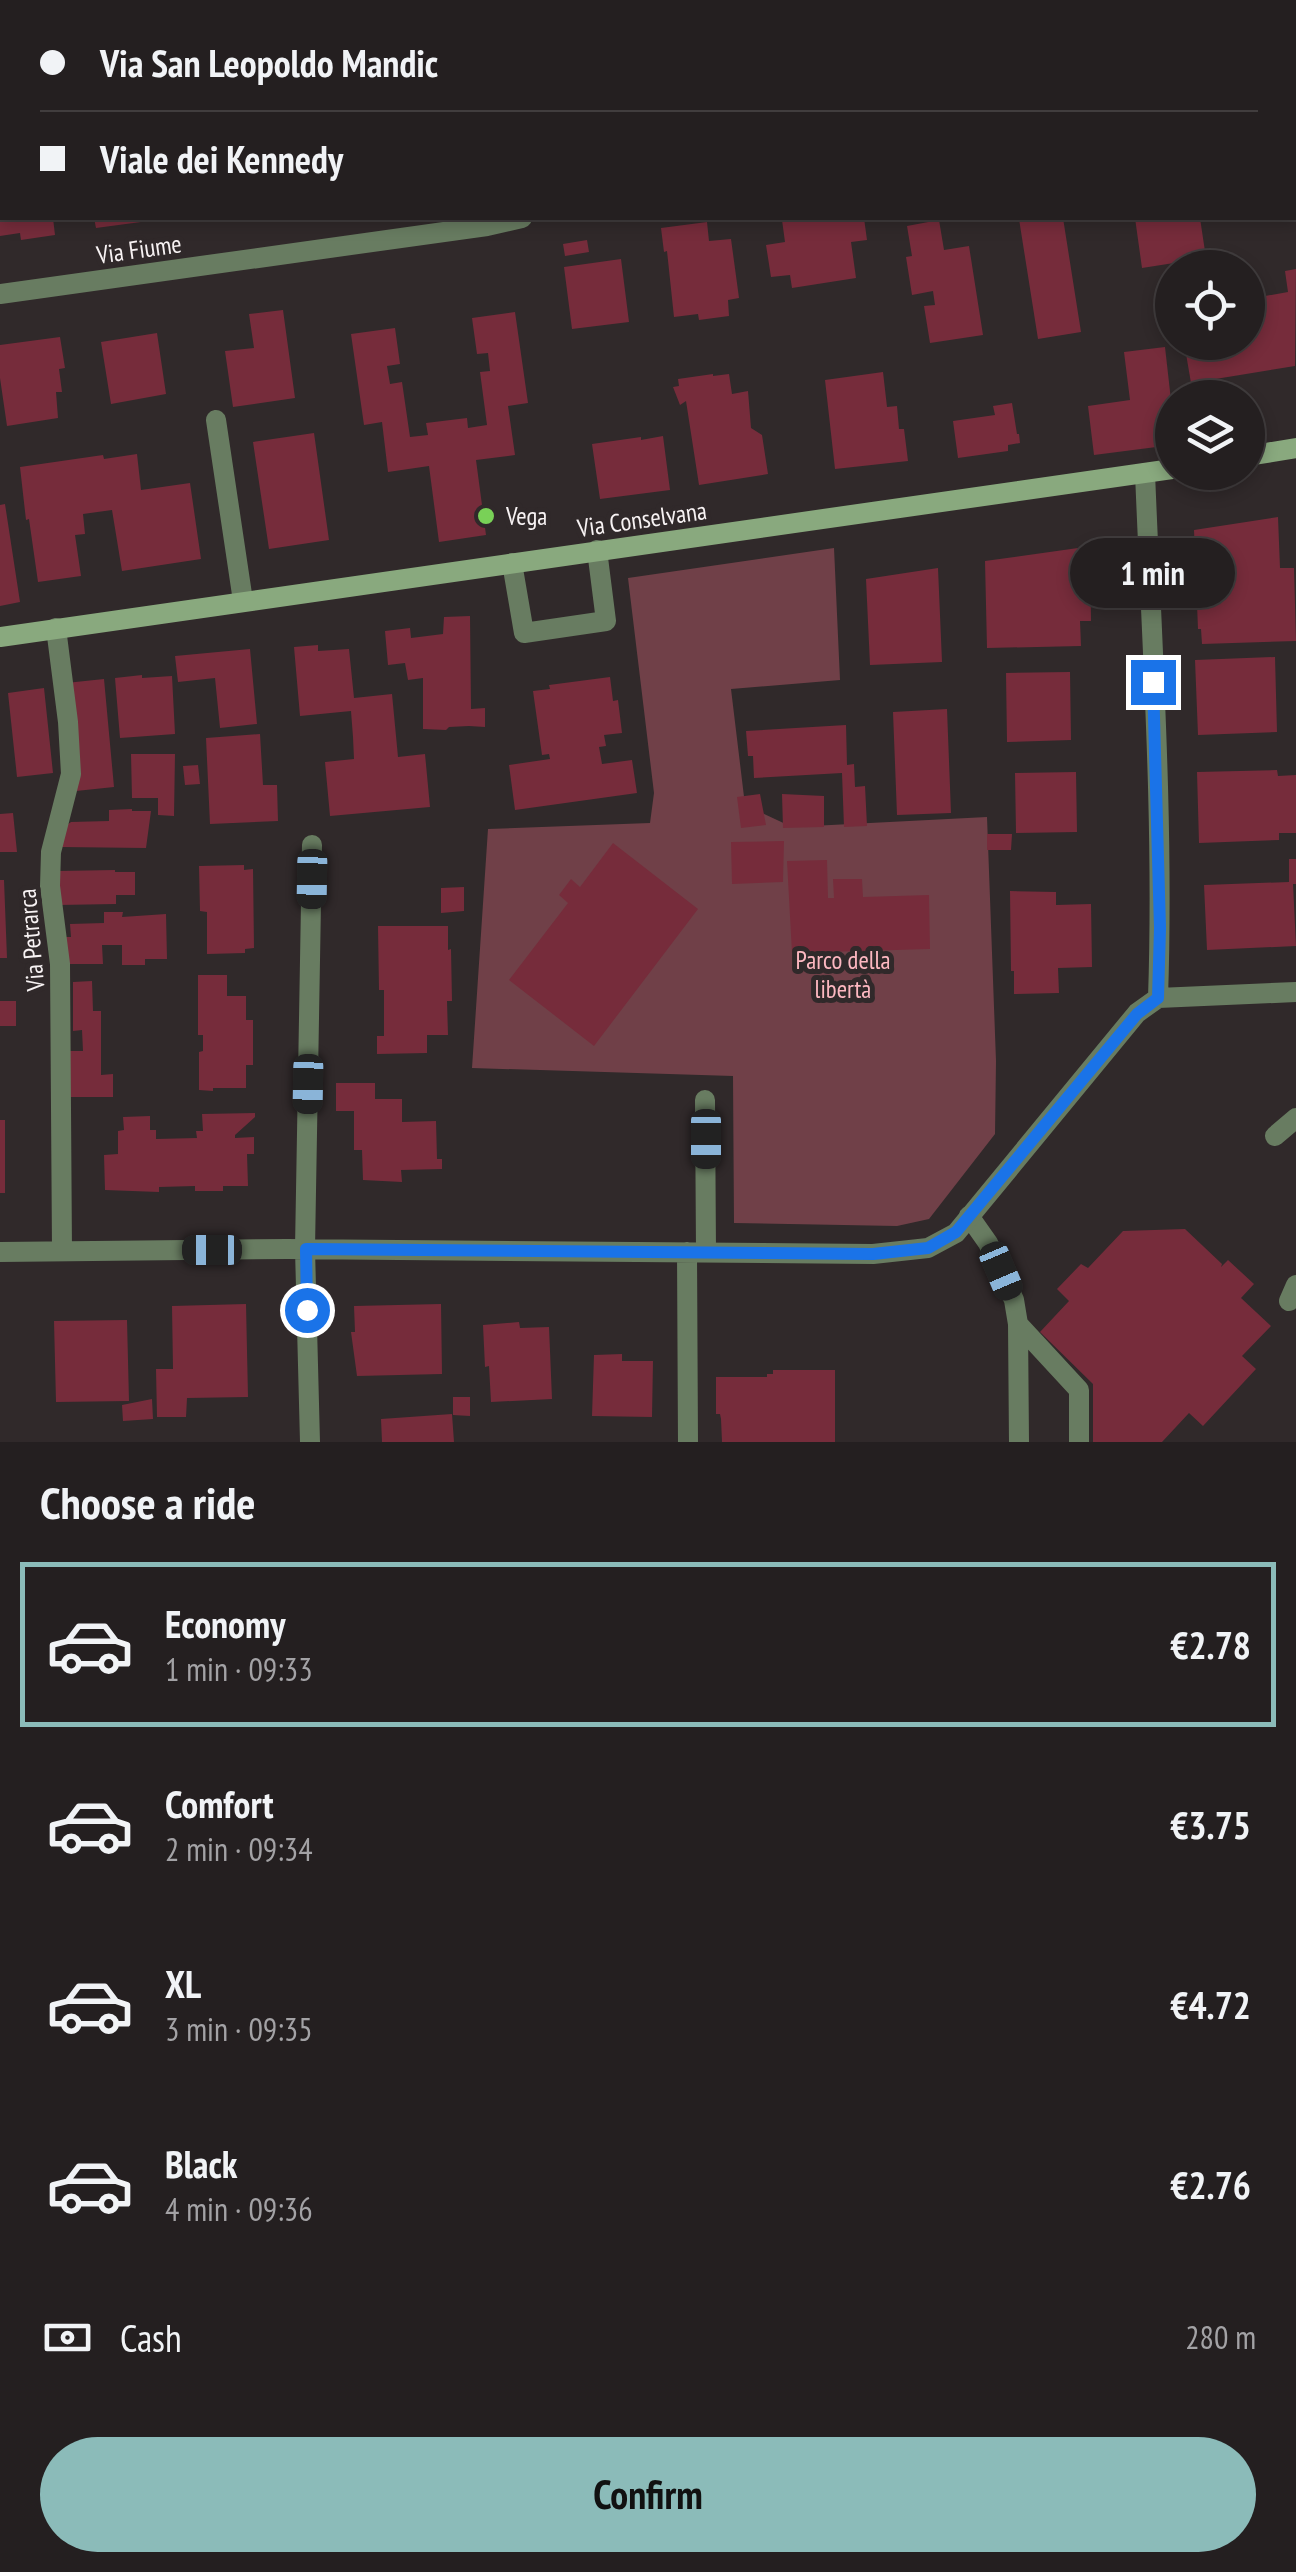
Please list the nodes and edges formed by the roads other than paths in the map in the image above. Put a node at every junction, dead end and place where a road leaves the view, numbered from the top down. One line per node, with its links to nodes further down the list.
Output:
1 (513, 220): 2 (street, Via Fiume)
2 (0, 294)
3 (216, 420): 10 (street)
4 (1296, 448): 5 (main road)
5 (1265, 453)
6 (1155, 472): 7 (main road, Via Conselvana)
7 (1145, 473): 8 (main road, Via Conselvana); 15 (street)
8 (597, 550): 9 (main road, Via Conselvana); 9 (street)
9 (512, 562): 10 (main road, Via Conselvana)
10 (243, 601): 11 (main road, Via Conselvana)
11 (56, 628): 12 (main road, Via Conselvana); 21 (street, Via Petrarca)
12 (0, 637)
13 (312, 845): 20 (street)
14 (1296, 992): 15 (street)
15 (1158, 998): 19 (street)
16 (705, 1100): 23 (street)
17 (1296, 1118): 18 (street)
18 (1275, 1136)
19 (969, 1216): 23 (street); 24 (street)
20 (306, 1249): 21 (street); 23 (street); 25 (street)
21 (62, 1251): 22 (street)
22 (0, 1252)
23 (696, 1252): 26 (street)
24 (1018, 1324): 27 (street); 28 (street)
25 (310, 1442)
26 (688, 1442)
27 (1019, 1442)
28 (1078, 1442)

